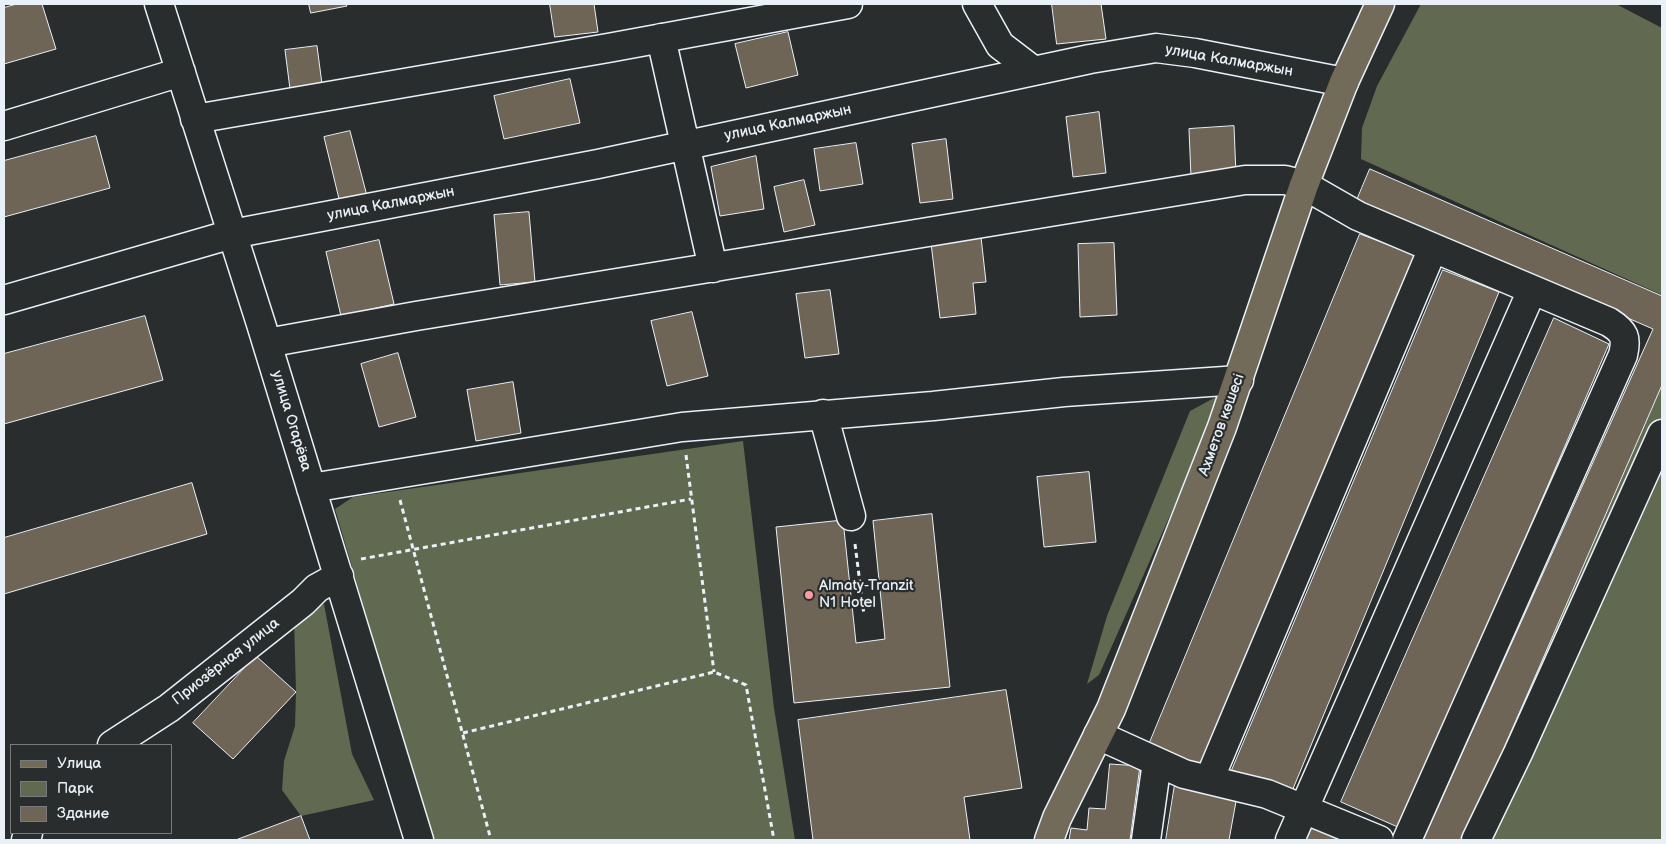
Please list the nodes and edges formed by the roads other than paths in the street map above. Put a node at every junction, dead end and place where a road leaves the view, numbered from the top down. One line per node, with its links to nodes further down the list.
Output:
1 (159, 4): 7 (street, улица Огарёва)
2 (848, 4): 5 (street)
3 (977, 4): 6 (street)
4 (1380, 4): 8 (main road, Ахметов көшесі)
5 (661, 38): 9 (street); 11 (street)
6 (1034, 71): 8 (street, улица Калмаржын); 11 (street, улица Калмаржын)
7 (181, 72): 9 (street, улица Огарёва); 10 (street)
8 (1344, 82): 12 (main road, Ахметов көшесі)
9 (195, 119): 13 (street, улица Огарёва)
10 (4, 126)
11 (686, 144): 13 (street, улица Калмаржын); 15 (street)
12 (1304, 185): 14 (street); 15 (street); 19 (main road, Ахметов көшесі)
13 (232, 234): 17 (street, улица Калмаржын); 18 (street, улица Огарёва)
14 (1433, 248): 16 (street); 28 (street)
15 (713, 268): 18 (street)
16 (1532, 290): 29 (street); 35 (street)
17 (4, 300)
18 (267, 343): 22 (street, улица Огарёва)
19 (1238, 380): 20 (street); 25 (main road, Ахметов көшесі)
20 (823, 414): 22 (street); 23 (street)
21 (1662, 434): 36 (street)
22 (311, 488): 24 (street, улица Огарёва)
23 (851, 516)
24 (348, 568): 26 (street, Приозёрная улица); 30 (street, улица Огарёва)
25 (1098, 735): 27 (street); 31 (main road, Ахметов көшесі)
26 (114, 744)
27 (1157, 762): 28 (street); 32 (street)
28 (1208, 780): 29 (street)
29 (1304, 809): 33 (street); 34 (street)
30 (419, 840)
31 (1048, 840)
32 (1146, 840)
33 (1290, 840)
34 (1379, 840)
35 (1407, 840)
36 (1476, 840)

